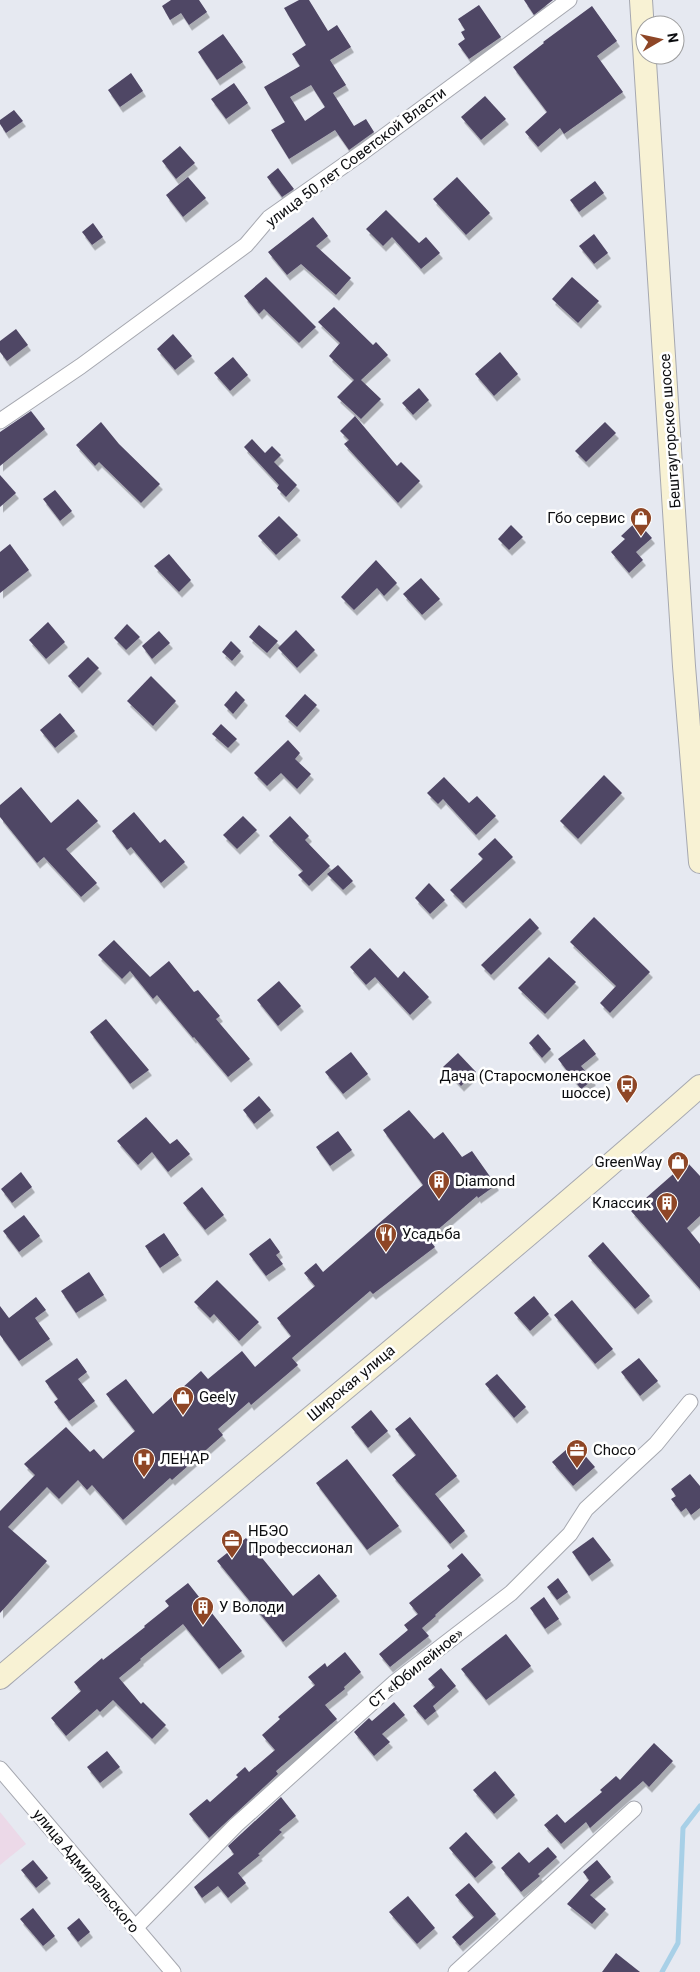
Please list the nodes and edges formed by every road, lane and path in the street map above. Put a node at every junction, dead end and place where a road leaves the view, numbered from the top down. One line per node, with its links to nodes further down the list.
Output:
1 (569, 0): 3 (street, улица 50 лет Советской Власти)
2 (641, 0): 4 (main road, Бештаугорское шоссе)
3 (0, 421)
4 (700, 862)
5 (700, 1077): 6 (main road, Широкая улица)
6 (696, 1091): 8 (main road, Широкая улица)
7 (690, 1402): 11 (street, СТ «Юбилейное»)
8 (0, 1678)
9 (0, 1769): 11 (street, улица Адмиральского)
10 (634, 1809): 13 (street)
11 (134, 1928): 12 (street, улица Адмиральского)
12 (173, 1972)
13 (456, 1972)

